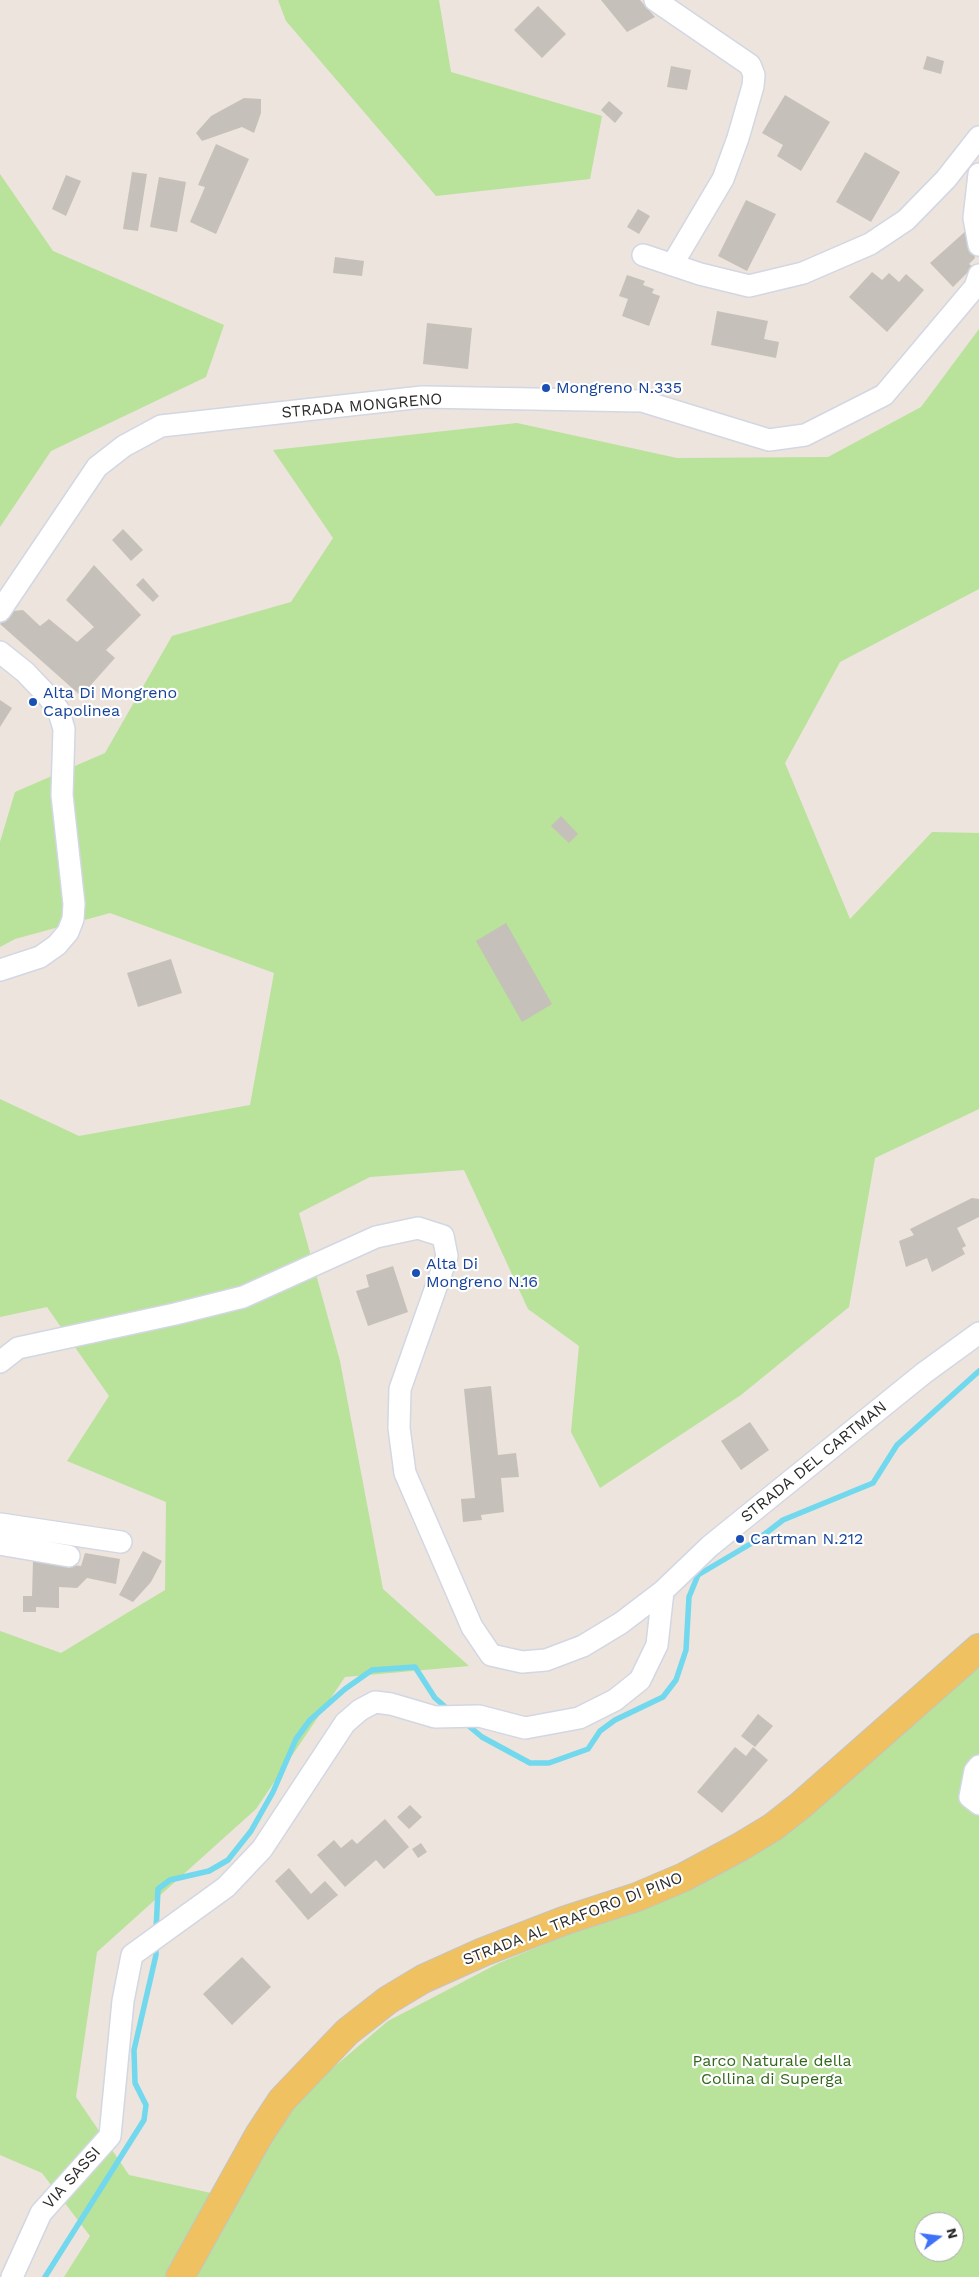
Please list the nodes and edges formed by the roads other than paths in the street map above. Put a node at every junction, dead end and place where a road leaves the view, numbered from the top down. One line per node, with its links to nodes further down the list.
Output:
1 (655, 0): 6 (street)
2 (979, 137): 6 (street)
3 (979, 174): 4 (street)
4 (979, 245)
5 (643, 256): 6 (street)
6 (672, 265)
7 (979, 276): 8 (street, STRADA MONGRENO)
8 (0, 611)
9 (0, 652): 10 (street)
10 (0, 970)
11 (979, 1333): 17 (street, STRADA DEL CARTMAN)
12 (0, 1362): 17 (street, STRADA DEL CARTMAN)
13 (0, 1524): 14 (street)
14 (121, 1542)
15 (0, 1544): 16 (street)
16 (69, 1556)
17 (664, 1591): 21 (street, VIA SASSI)
18 (979, 1648): 22 (main road, STRADA AL TRAFORO DI PINO)
19 (979, 1766): 20 (street)
20 (979, 1804)
21 (12, 2277)
22 (180, 2277)

